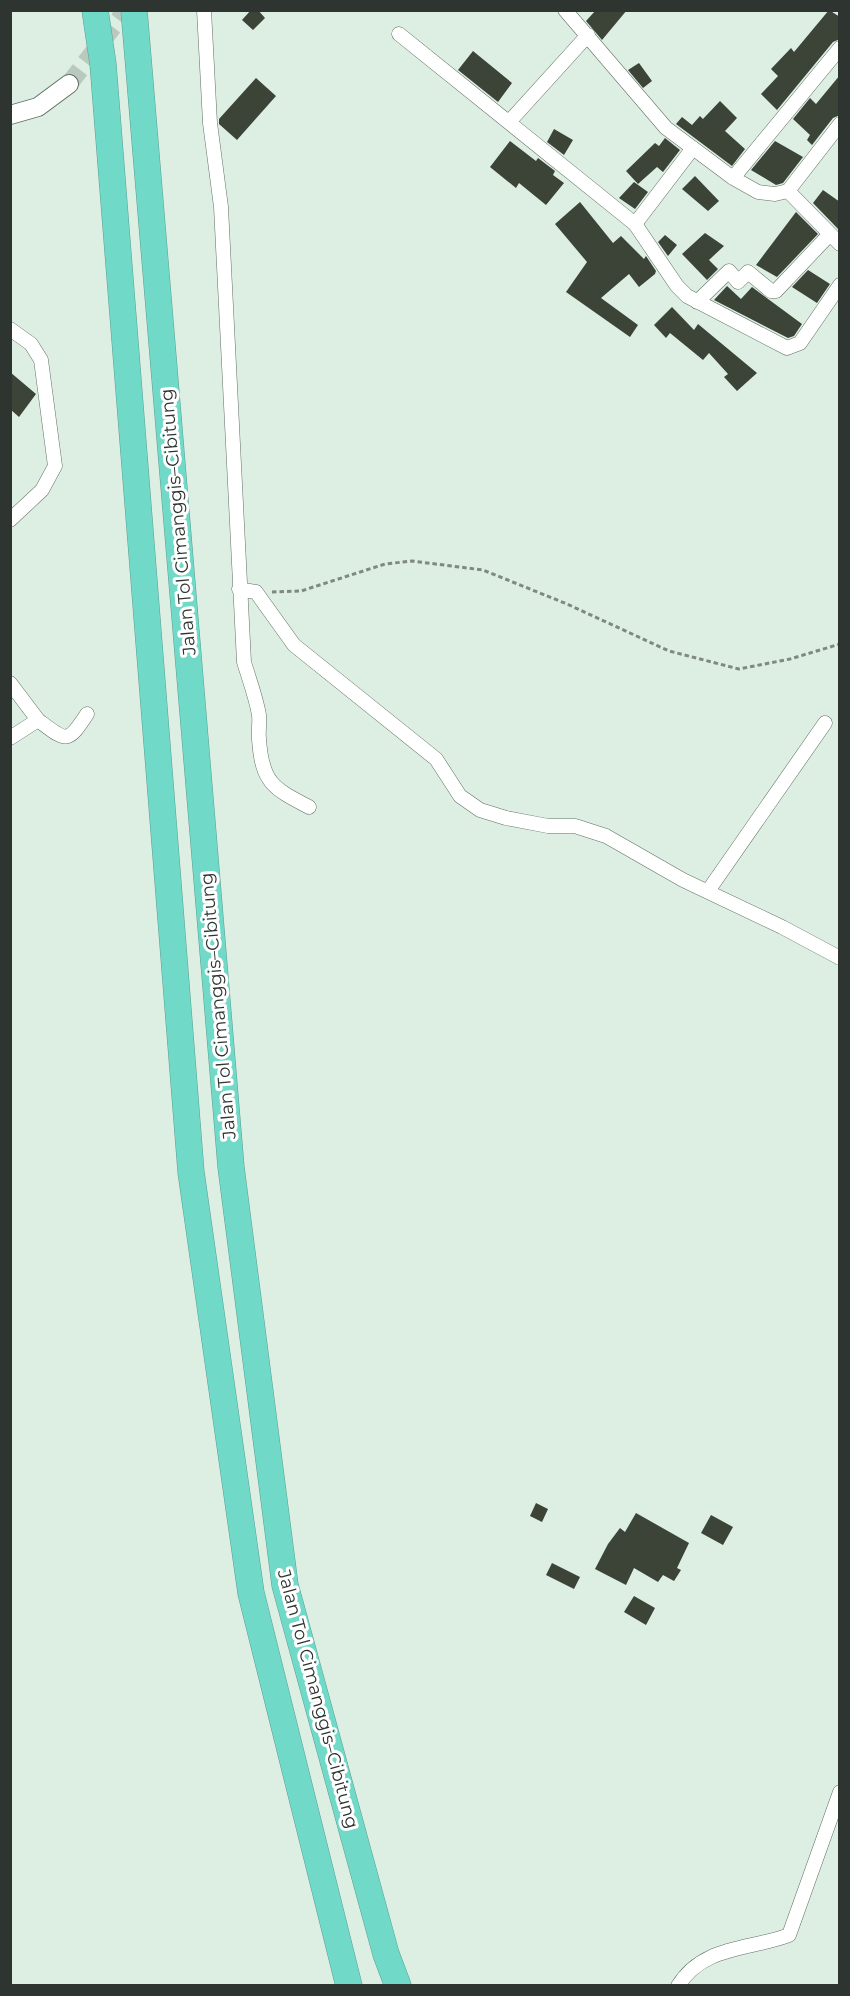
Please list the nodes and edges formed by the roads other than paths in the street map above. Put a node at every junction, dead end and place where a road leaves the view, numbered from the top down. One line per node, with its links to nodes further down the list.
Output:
1 (95, 10): 31 (highway, Jalan Tol Cimanggis–Cibitung)
2 (134, 10): 32 (highway, Jalan Tol Cimanggis–Cibitung)
3 (204, 10): 21 (street)
4 (565, 10): 6 (street)
5 (399, 34): 10 (street)
6 (588, 35): 10 (street); 12 (street)
7 (840, 48): 13 (street)
8 (69, 84): 9 (street)
9 (10, 115)
10 (509, 122): 15 (street)
11 (840, 124): 14 (street)
12 (693, 148): 13 (street); 15 (street)
13 (733, 178): 14 (street)
14 (788, 191): 16 (street)
15 (635, 224): 18 (street)
16 (835, 239): 18 (street)
17 (840, 285): 18 (street)
18 (697, 302)
19 (10, 329): 20 (street)
20 (10, 520)
21 (239, 590): 27 (street); 28 (street)
22 (10, 683): 24 (street)
23 (87, 714): 24 (street)
24 (38, 720): 26 (street)
25 (825, 723): 28 (street)
26 (10, 738)
27 (309, 807)
28 (708, 891): 29 (street)
29 (840, 958)
30 (840, 1792): 33 (street)
31 (349, 1986)
32 (398, 1986)
33 (678, 1986)

